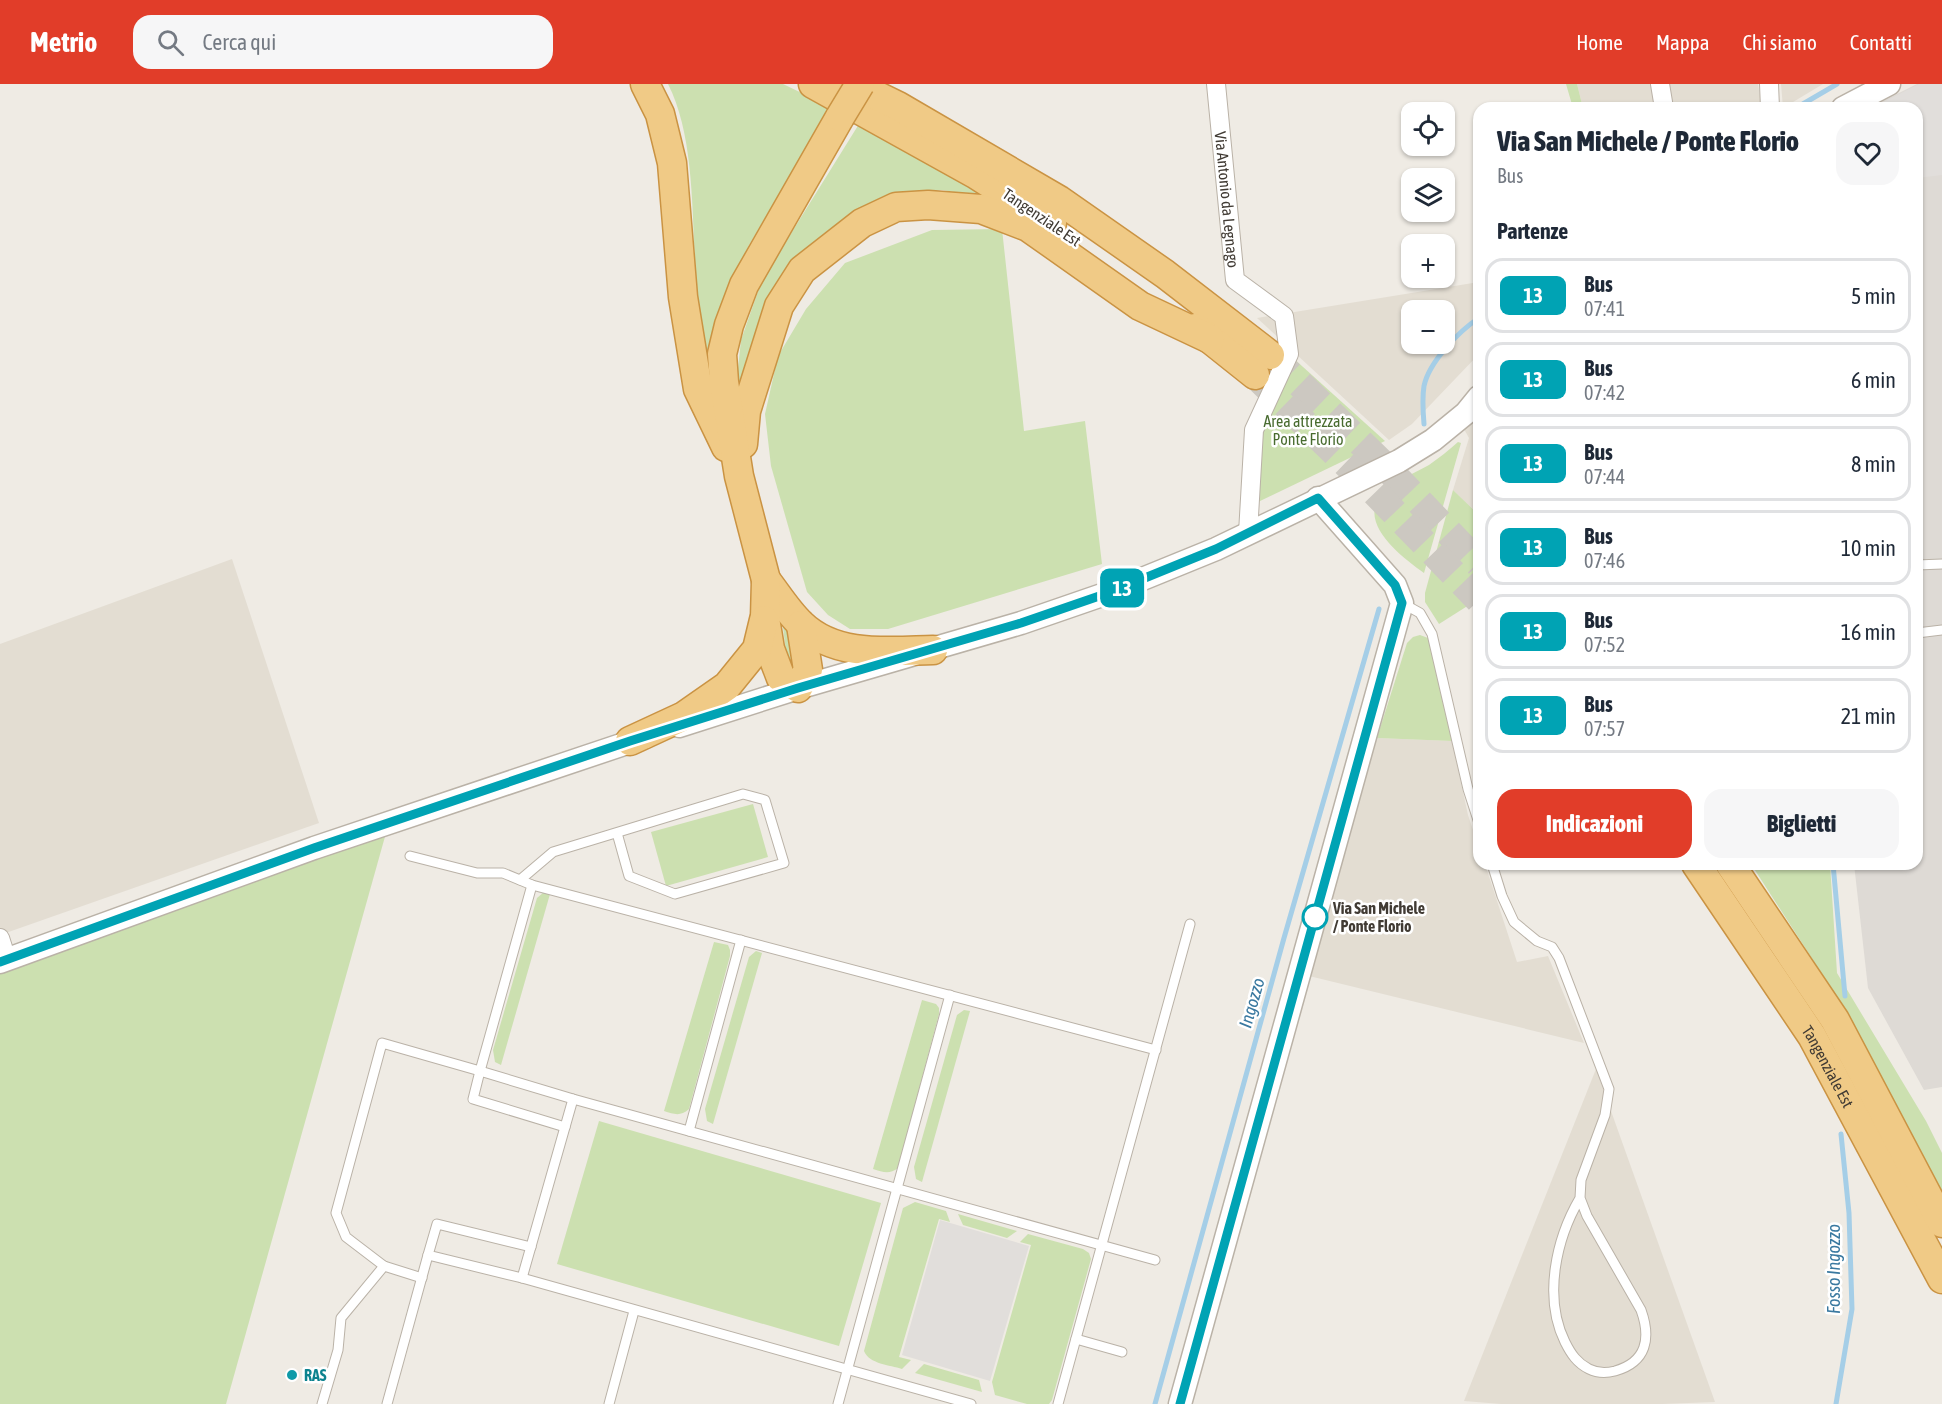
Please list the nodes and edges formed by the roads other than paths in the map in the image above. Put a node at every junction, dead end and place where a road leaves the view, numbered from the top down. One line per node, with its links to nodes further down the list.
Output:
1 (645, 84): 16 (highway)
2 (813, 84): 14 (highway, Tangenziale Est)
3 (853, 84): 13 (highway, Tangenziale Est)
4 (860, 84): 16 (highway, bridge)
5 (871, 84): 13 (highway)
6 (1216, 84): 18 (street, Via Antonio da Legnago)
7 (1660, 84): 10 (street)
8 (1769, 84): 11 (street)
9 (1888, 84): 12 (street)
10 (1663, 102)
11 (1770, 102)
12 (1854, 102)
13 (898, 106): 14 (highway, Tangenziale Est)
14 (1210, 339): 16 (highway)
15 (1473, 404): 17 (street)
16 (739, 476): 21 (highway)
17 (1318, 498): 18 (street); 22 (street)
18 (1248, 533): 27 (street)
19 (1942, 564): 20 (lane)
20 (1923, 565)
21 (766, 580): 23 (highway); 24 (highway)
22 (1402, 603): 30 (lane); 69 (street)
23 (765, 618): 28 (highway); 29 (highway)
24 (801, 625): 27 (highway); 28 (highway)
25 (1942, 630): 26 (lane)
26 (1923, 632)
27 (933, 650): 28 (street)
28 (798, 688): 29 (street)
29 (630, 741): 41 (street)
30 (1473, 804)
31 (617, 833): 31 (lane); 36 (lane)
32 (410, 856): 36 (lane)
33 (1494, 870): 49 (lane)
34 (1700, 870): 58 (highway, Tangenziale Est)
35 (1734, 870): 50 (highway, Tangenziale Est)
36 (520, 880): 37 (lane)
37 (532, 885): 40 (lane); 44 (lane)
38 (1190, 924): 43 (lane)
39 (0, 938): 41 (street)
40 (741, 940): 42 (lane); 47 (lane)
41 (3, 961)
42 (950, 995): 43 (lane); 48 (lane)
43 (1156, 1050): 51 (lane)
44 (480, 1071): 45 (lane); 46 (lane); 55 (lane)
45 (573, 1099): 46 (lane); 47 (lane)
46 (565, 1127): 52 (lane)
47 (689, 1131): 48 (lane)
48 (896, 1188): 51 (lane); 62 (lane)
49 (1580, 1198): 49 (lane)
50 (1942, 1223)
51 (1102, 1245): 54 (lane); 60 (lane)
52 (531, 1247): 53 (lane); 57 (lane)
53 (428, 1255): 56 (lane); 57 (lane)
54 (1155, 1260)
55 (384, 1266): 56 (lane); 63 (lane)
56 (422, 1278): 64 (lane)
57 (522, 1278): 59 (lane)
58 (1942, 1279)
59 (634, 1311): 62 (lane); 65 (lane)
60 (1076, 1339): 61 (lane); 68 (lane)
61 (1122, 1352)
62 (847, 1369): 66 (lane); 67 (lane)
63 (322, 1404)
64 (387, 1404)
65 (609, 1404)
66 (837, 1404)
67 (971, 1404)
68 (1058, 1404)
69 (1180, 1404)

